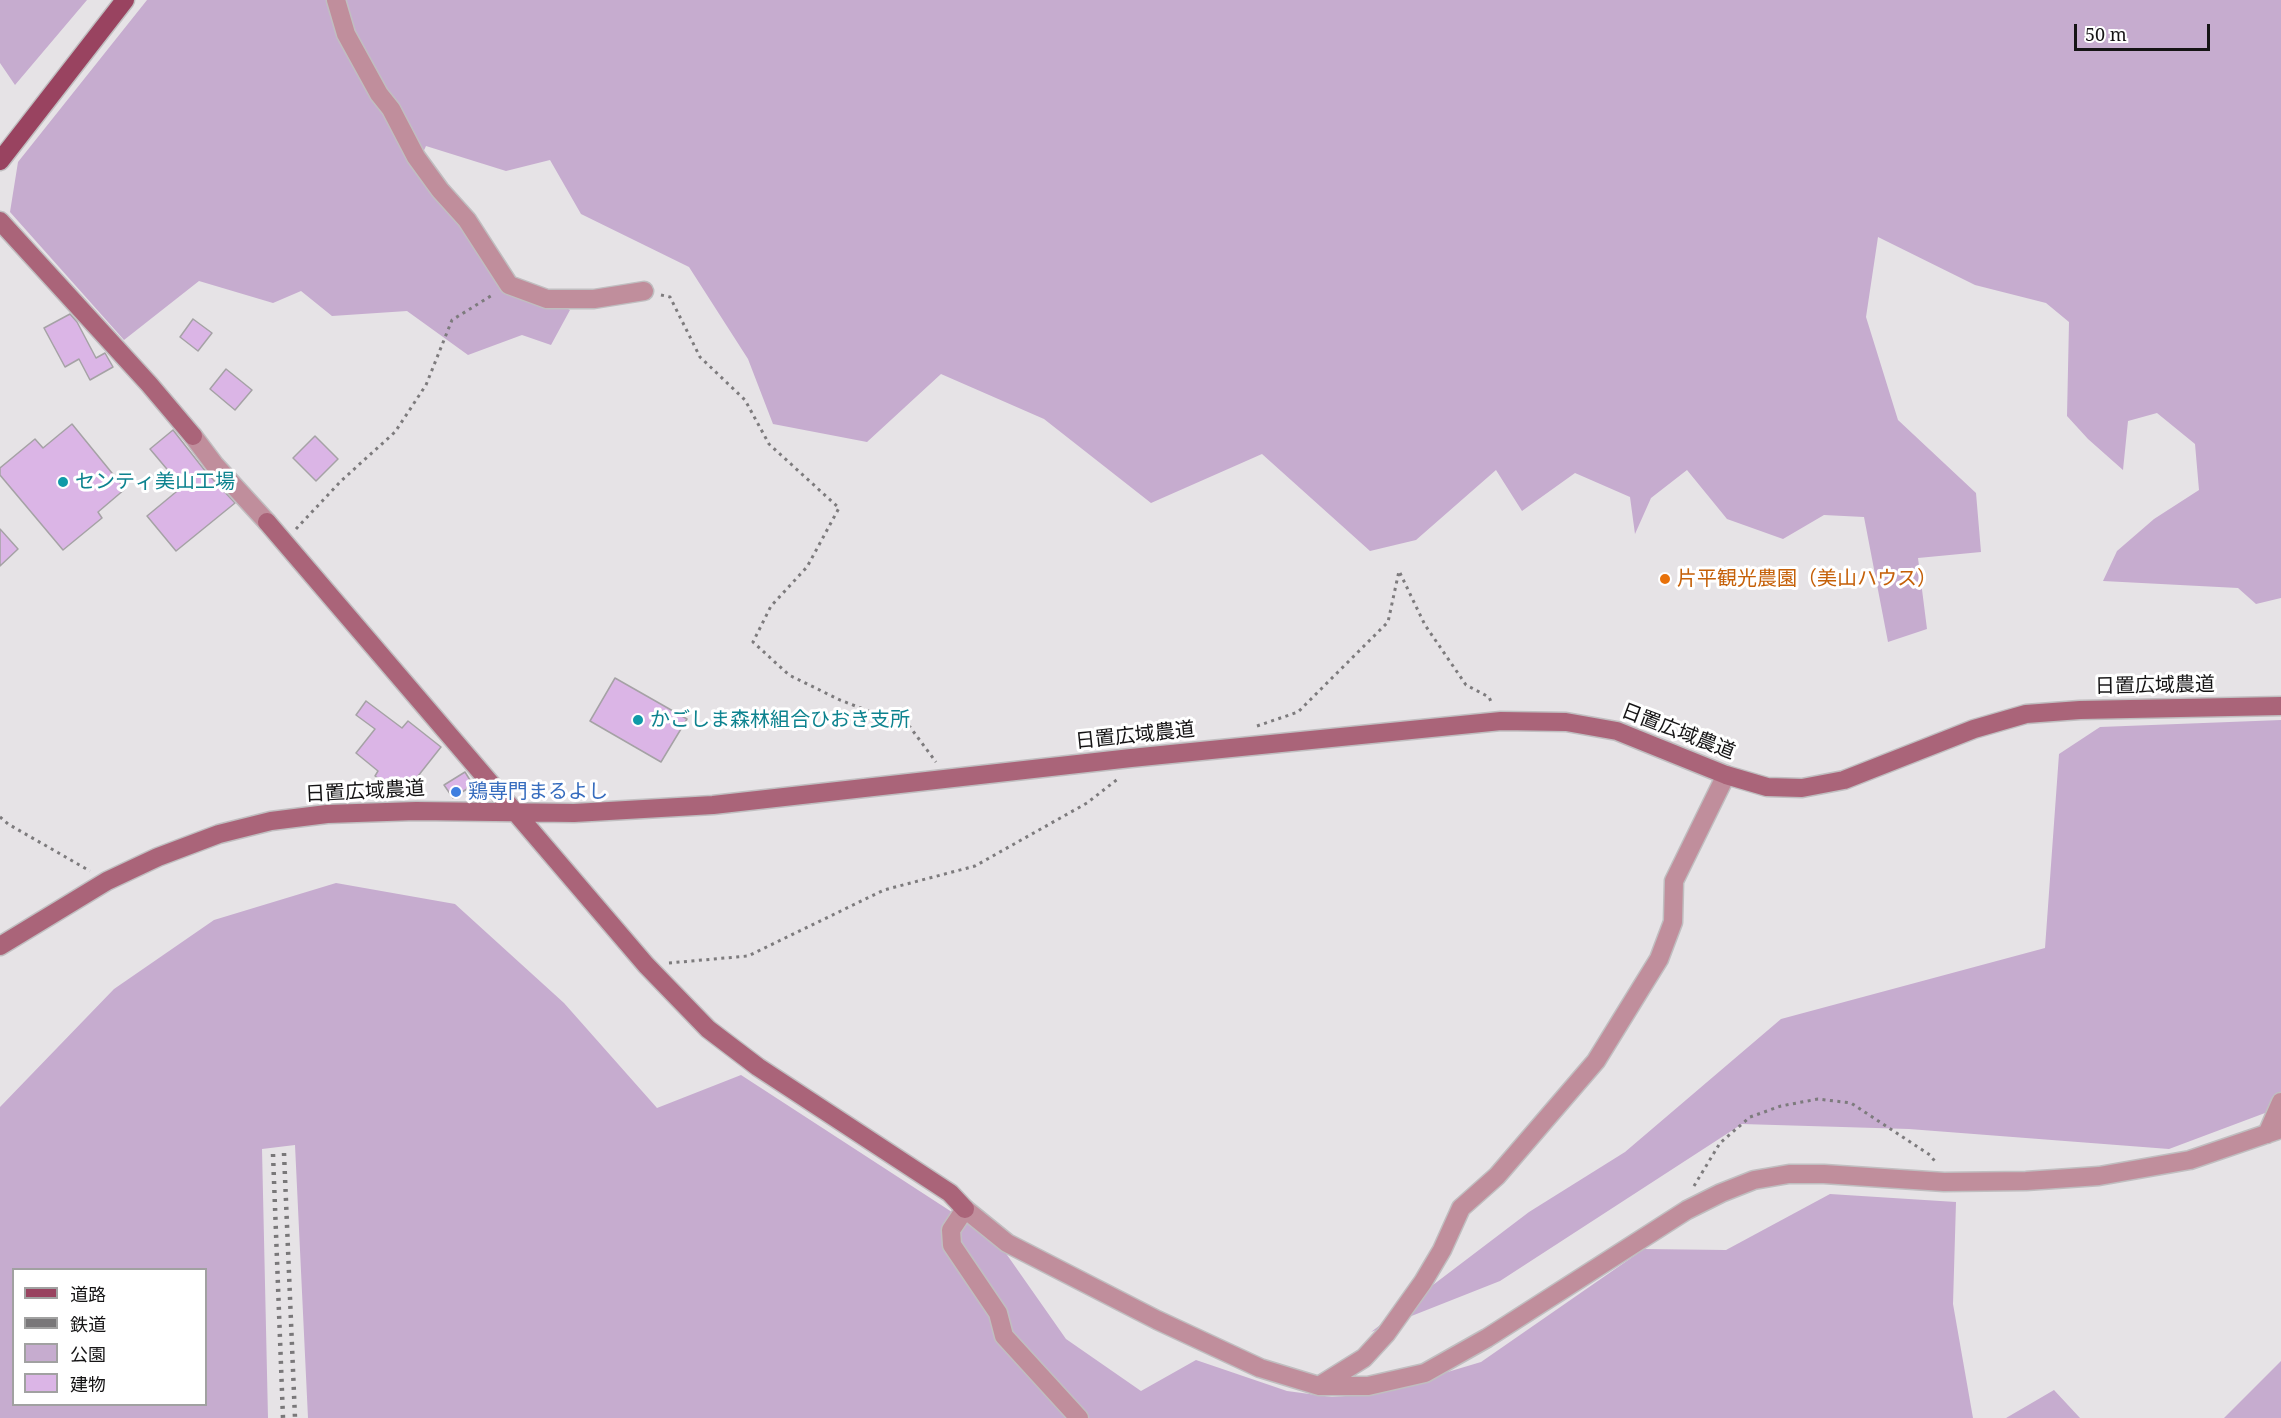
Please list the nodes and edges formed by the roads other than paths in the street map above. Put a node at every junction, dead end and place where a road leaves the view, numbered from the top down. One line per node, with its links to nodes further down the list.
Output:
1 (124, 0): 3 (main road)
2 (336, 0): 5 (street)
3 (0, 161)
4 (0, 221): 8 (street)
5 (644, 291)
6 (2281, 706): 7 (street, 日置広域農道)
7 (1726, 775): 8 (street, 日置広域農道); 13 (street)
8 (514, 813): 9 (street, 日置広域農道); 12 (street)
9 (0, 946)
10 (2281, 1102): 11 (street)
11 (2274, 1131): 13 (street)
12 (965, 1209): 13 (street); 14 (street)
13 (1319, 1386)
14 (1080, 1418)

